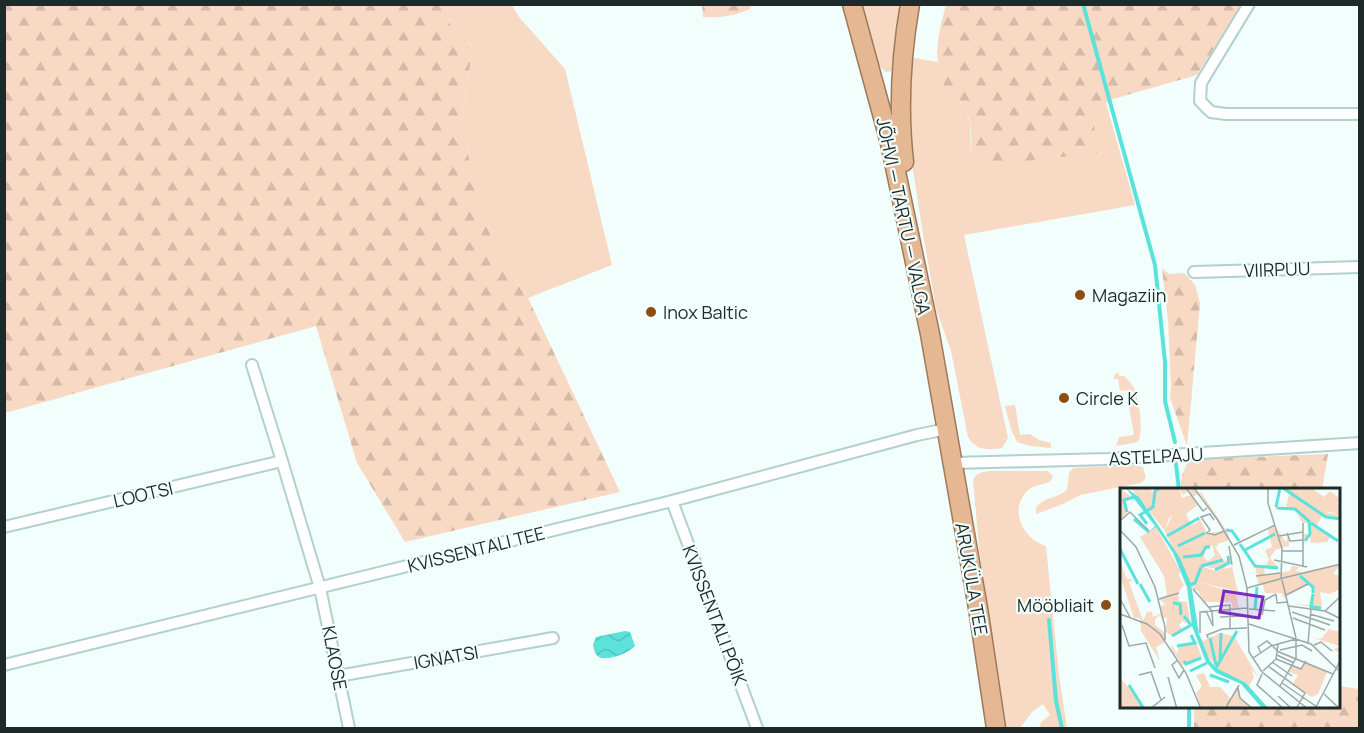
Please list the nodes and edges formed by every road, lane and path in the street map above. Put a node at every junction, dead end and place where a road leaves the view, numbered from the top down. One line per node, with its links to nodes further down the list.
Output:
1 (852, 4): 5 (highway, JÕHVI — TARTU — VALGA)
2 (910, 4): 5 (highway)
3 (1249, 4): 4 (street)
4 (1359, 114)
5 (914, 256): 9 (highway, JÕHVI — TARTU — VALGA)
6 (1359, 267): 7 (street, VIIRPUU)
7 (1194, 272)
8 (252, 365): 11 (street)
9 (947, 429): 12 (highway, ARUKÜLA TEE); 13 (street, KVISSENTALI TEE)
10 (1359, 443): 12 (street, ASTELPAJU)
11 (282, 461): 14 (street, LOOTSI); 15 (street)
12 (953, 463): 21 (highway, ARUKÜLA TEE)
13 (672, 501): 15 (street, KVISSENTALI TEE); 20 (street, KVISSENTALI PÕIK)
14 (4, 527)
15 (320, 588): 17 (street, KVISSENTALI TEE); 18 (street, KLAOSE)
16 (554, 638): 18 (street, IGNATSI)
17 (4, 665)
18 (338, 676): 19 (street, KLAOSE)
19 (349, 729)
20 (758, 729)
21 (996, 729)

